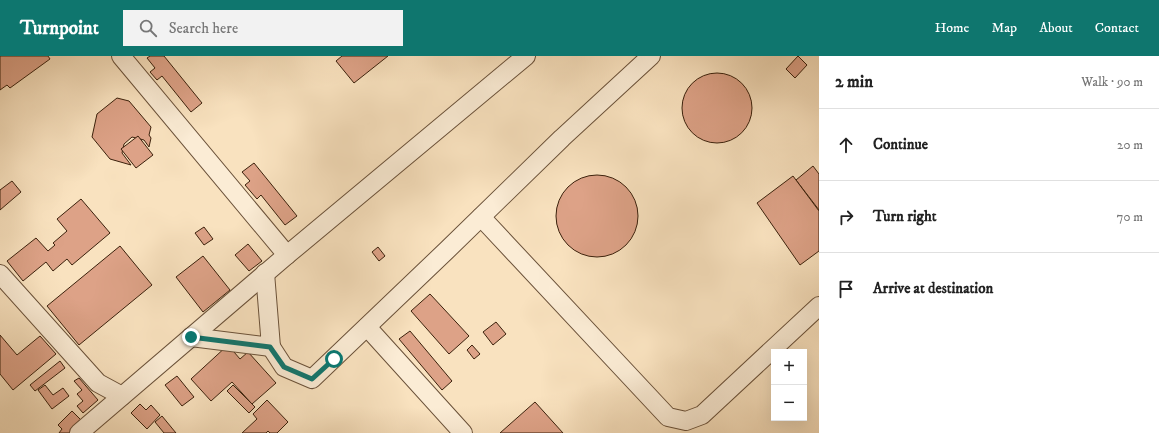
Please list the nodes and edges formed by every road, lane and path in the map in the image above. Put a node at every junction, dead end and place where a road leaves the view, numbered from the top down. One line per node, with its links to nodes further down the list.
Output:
1 (121, 56): 5 (lane)
2 (526, 56): 5 (lane)
3 (651, 56): 4 (lane)
4 (481, 217): 8 (lane); 9 (lane)
5 (287, 255): 7 (lane)
6 (0, 274): 12 (lane)
7 (265, 274): 10 (lane); 11 (lane)
8 (819, 306)
9 (367, 327): 11 (lane); 14 (lane)
10 (191, 337): 11 (lane); 12 (lane)
11 (270, 347)
12 (122, 396): 13 (lane)
13 (79, 433)
14 (464, 433)

